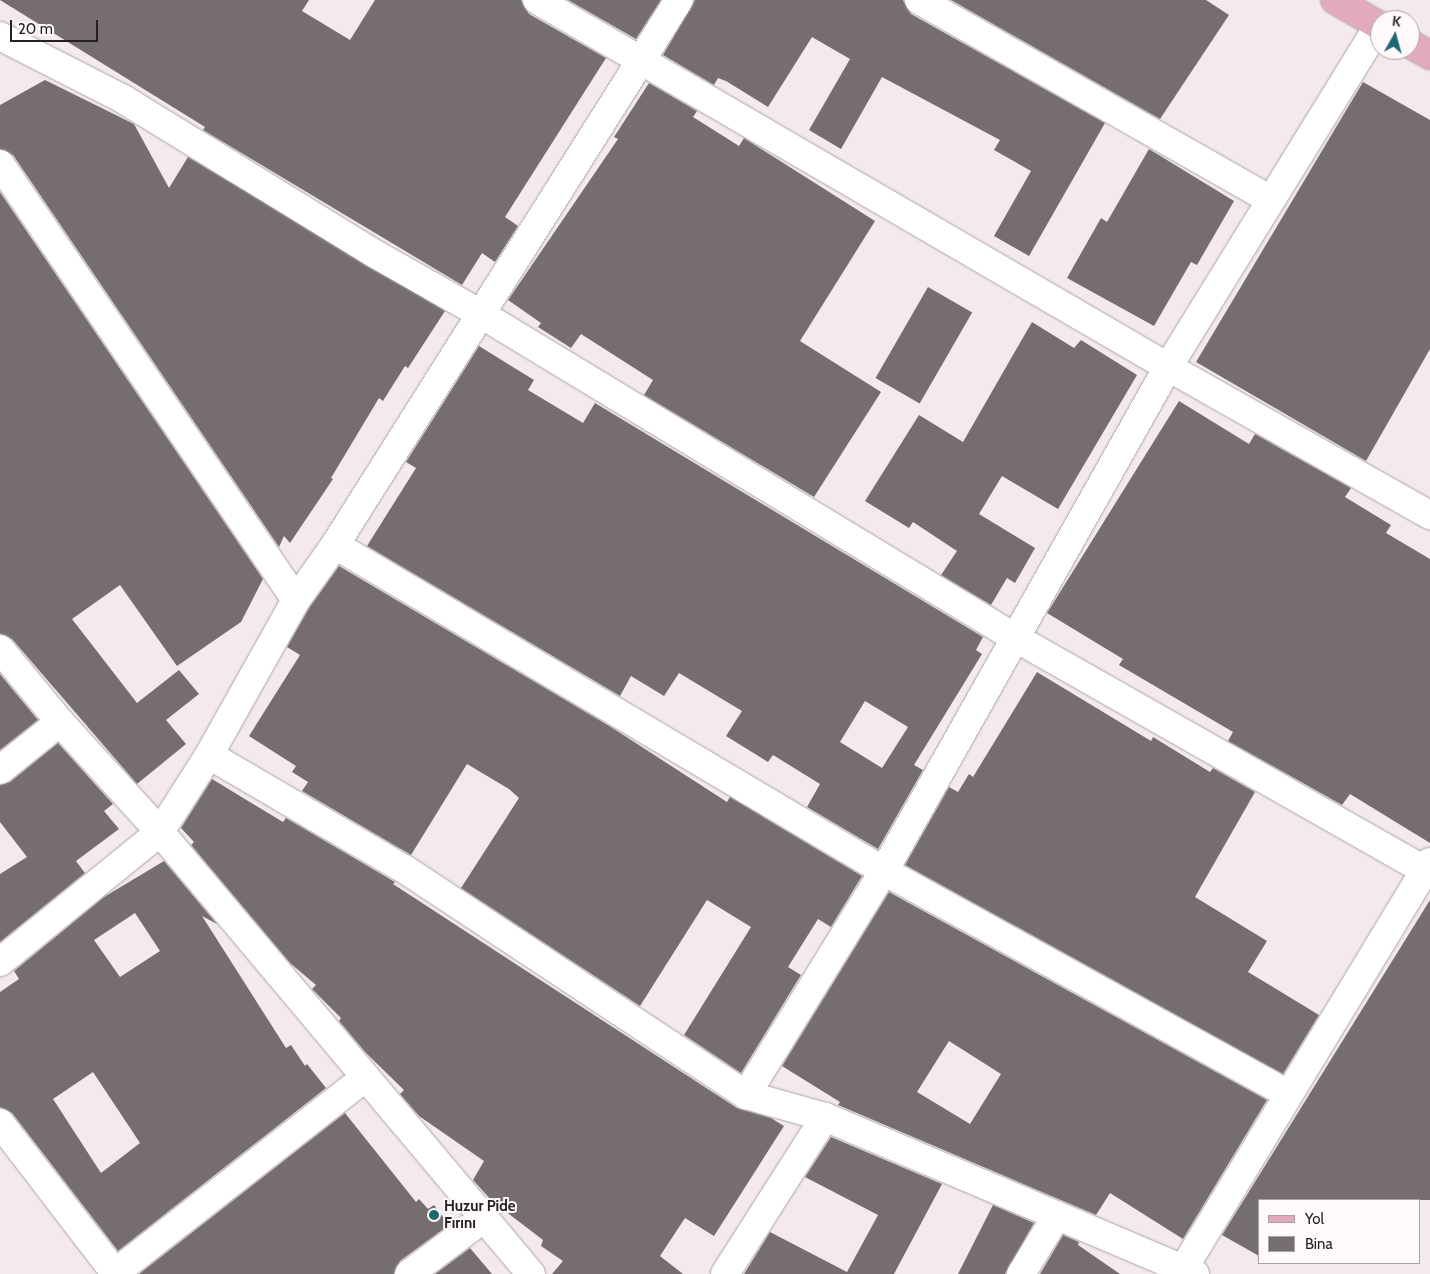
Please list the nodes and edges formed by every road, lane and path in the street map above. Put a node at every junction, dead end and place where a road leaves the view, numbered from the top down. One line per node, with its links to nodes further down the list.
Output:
1 (537, 0): 8 (street)
2 (679, 0): 8 (street)
3 (919, 0): 10 (street)
4 (1335, 0): 5 (main road)
5 (1370, 21)
6 (0, 36): 11 (street)
7 (1370, 40): 10 (street)
8 (642, 62): 11 (street); 12 (street)
9 (0, 164): 15 (street)
10 (1269, 199): 12 (street)
11 (481, 314): 14 (street); 16 (street)
12 (1168, 367): 13 (street); 16 (street)
13 (1430, 515)
14 (335, 546): 15 (street); 23 (street)
15 (296, 600): 19 (street)
16 (1014, 637): 22 (street); 23 (street)
17 (0, 649): 18 (street)
18 (60, 722): 20 (street); 21 (street)
19 (209, 755): 21 (street); 27 (street)
20 (0, 770)
21 (160, 832): 24 (street); 25 (street)
22 (1428, 869): 26 (street)
23 (884, 871): 26 (street); 27 (street)
24 (0, 962)
25 (366, 1077): 31 (street); 34 (street)
26 (1288, 1094): 33 (street)
27 (746, 1095): 28 (street)
28 (825, 1117): 30 (street); 37 (street)
29 (0, 1123): 34 (street)
30 (1056, 1216): 32 (street); 38 (street)
31 (484, 1218): 35 (street); 36 (street)
32 (1139, 1264): 33 (street)
33 (1189, 1272)
34 (115, 1273)
35 (409, 1274)
36 (531, 1274)
37 (725, 1274)
38 (1021, 1274)

